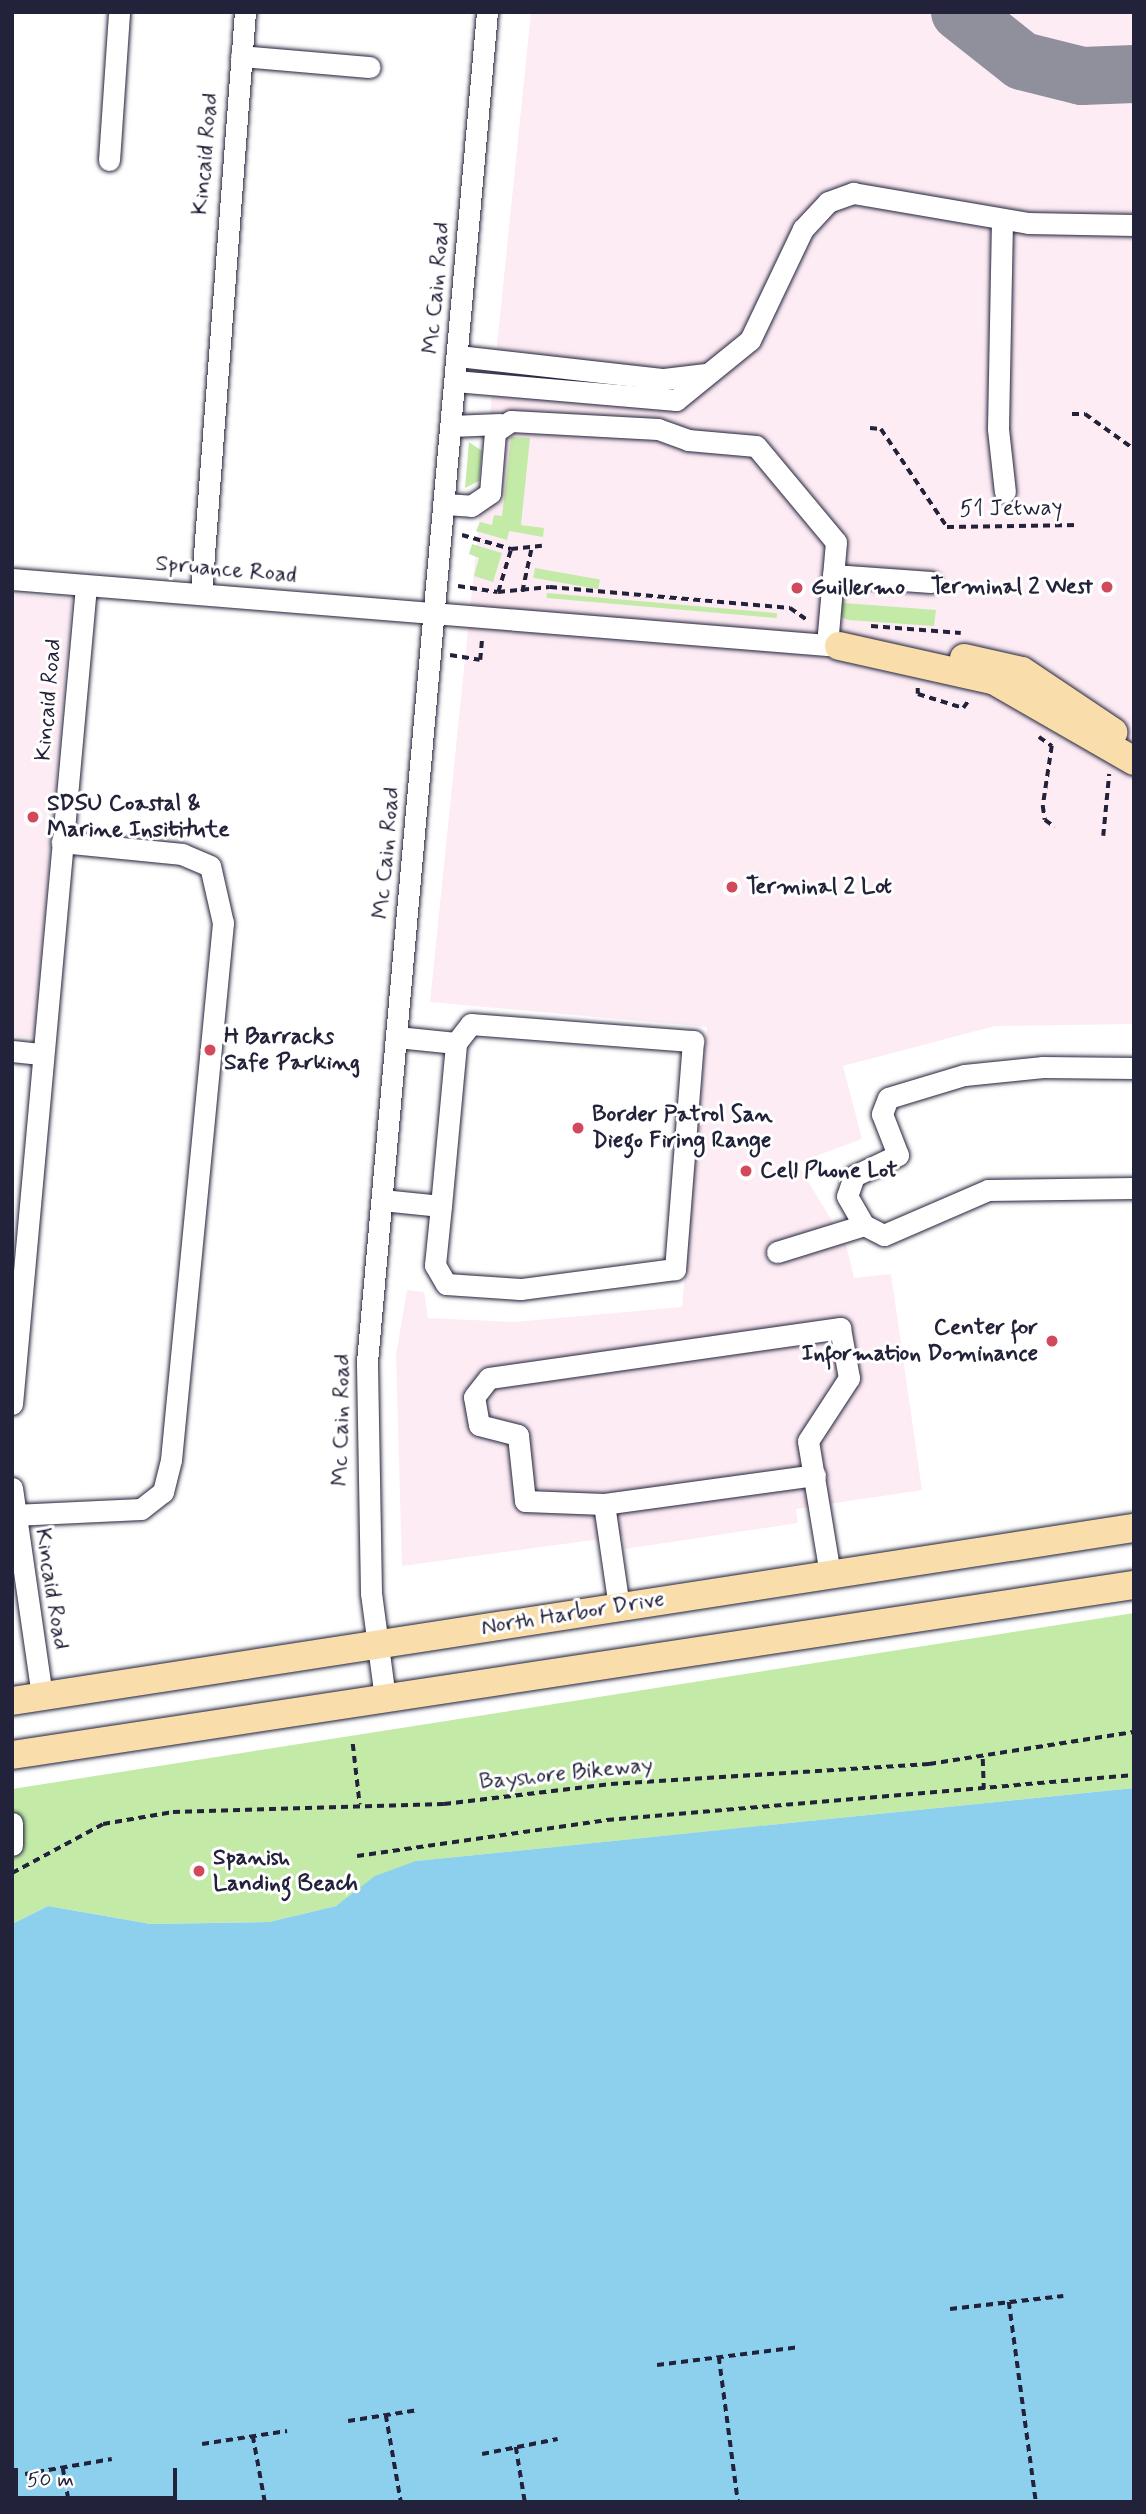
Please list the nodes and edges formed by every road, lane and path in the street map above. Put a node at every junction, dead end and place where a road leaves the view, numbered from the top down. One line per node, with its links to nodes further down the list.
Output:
1 (120, 12): 6 (street)
2 (245, 12): 4 (street, Kincaid Road)
3 (487, 12): 9 (street, Mc Cain Road)
4 (242, 55): 5 (street); 30 (street, Kincaid Road)
5 (370, 66)
6 (108, 160)
7 (1002, 220): 8 (street); 10 (street); 17 (street)
8 (1134, 225)
9 (458, 356): 10 (street); 11 (street, Mc Cain Road)
10 (711, 372): 11 (street)
11 (455, 381): 14 (street, Mc Cain Road)
12 (1072, 414): 16 (path)
13 (499, 424): 14 (street); 18 (street); 24 (street)
14 (451, 426): 18 (street, Mc Cain Road)
15 (870, 428): 19 (path, 51 Jetway)
16 (1134, 449)
17 (1005, 492)
18 (445, 504): 31 (street, Mc Cain Road)
19 (1079, 525)
20 (460, 535): 22 (path)
21 (542, 546): 23 (path)
22 (511, 549): 23 (path); 28 (path)
23 (531, 550): 29 (path)
24 (833, 575): 26 (street); 33 (street)
25 (12, 579): 27 (street, Spruance Road)
26 (931, 582)
27 (86, 586): 30 (street, Spruance Road); 42 (street, Kincaid Road)
28 (498, 592)
29 (522, 592)
30 (201, 594): 31 (street, Spruance Road)
31 (436, 615): 33 (street, Spruance Road); 43 (street, Mc Cain Road)
32 (496, 635): 34 (path)
33 (833, 646): 38 (main road); 39 (main road)
34 (446, 654)
35 (917, 674): 36 (path)
36 (975, 692)
37 (1030, 731): 40 (path)
38 (1134, 743)
39 (1127, 769): 41 (path)
40 (1055, 827)
41 (1102, 836)
42 (62, 842): 46 (street, Kincaid Road); 58 (street)
43 (397, 1037): 44 (street); 49 (street, Mc Cain Road)
44 (456, 1043): 50 (street); 50 (street)
45 (12, 1051): 46 (street)
46 (43, 1054): 53 (street, Kincaid Road)
47 (1134, 1068): 51 (street)
48 (1134, 1188): 51 (street)
49 (382, 1200): 50 (street); 63 (street, Mc Cain Road)
50 (441, 1206)
51 (864, 1225): 52 (street)
52 (777, 1252)
53 (14, 1346): 54 (street, Kincaid Road)
54 (12, 1404)
55 (815, 1475): 57 (street); 57 (street); 60 (street)
56 (12, 1488): 58 (street, Kincaid Road)
57 (604, 1504): 62 (street)
58 (13, 1515): 64 (street, Kincaid Road)
59 (1134, 1528): 60 (main road, North Harbor Drive)
60 (830, 1574): 62 (main road, North Harbor Drive)
61 (1134, 1585): 65 (main road)
62 (619, 1607): 63 (main road, North Harbor Drive)
63 (377, 1643): 64 (main road, North Harbor Drive); 65 (street, Mc Cain Road)
64 (42, 1697): 66 (main road, North Harbor Drive)
65 (385, 1698): 69 (main road)
66 (12, 1701)
67 (1134, 1732): 70 (path, Bayshore Bikeway)
68 (353, 1744): 73 (path)
69 (12, 1755)
70 (983, 1759): 72 (path); 73 (path, Bayshore Bikeway)
71 (1134, 1775): 72 (path)
72 (984, 1789): 76 (path)
73 (360, 1805): 77 (path, Bayshore Bikeway)
74 (12, 1823): 75 (street)
75 (12, 1845)
76 (357, 1856)
77 (12, 1873)
78 (1063, 2296): 79 (path)
79 (1009, 2302): 80 (path); 101 (path)
80 (950, 2309)
81 (800, 2347): 82 (path)
82 (719, 2357): 83 (path); 100 (path)
83 (657, 2365)
84 (418, 2410): 85 (path)
85 (386, 2415): 86 (path); 98 (path)
86 (348, 2421)
87 (287, 2431): 88 (path)
88 (253, 2436): 90 (path); 97 (path)
89 (558, 2439): 91 (path)
90 (202, 2444)
91 (516, 2447): 92 (path); 99 (path)
92 (482, 2454)
93 (112, 2459): 94 (path)
94 (63, 2468): 95 (path); 96 (path)
95 (25, 2474)
96 (69, 2502)
97 (265, 2502)
98 (401, 2502)
99 (526, 2502)
100 (738, 2502)
101 (1036, 2502)

